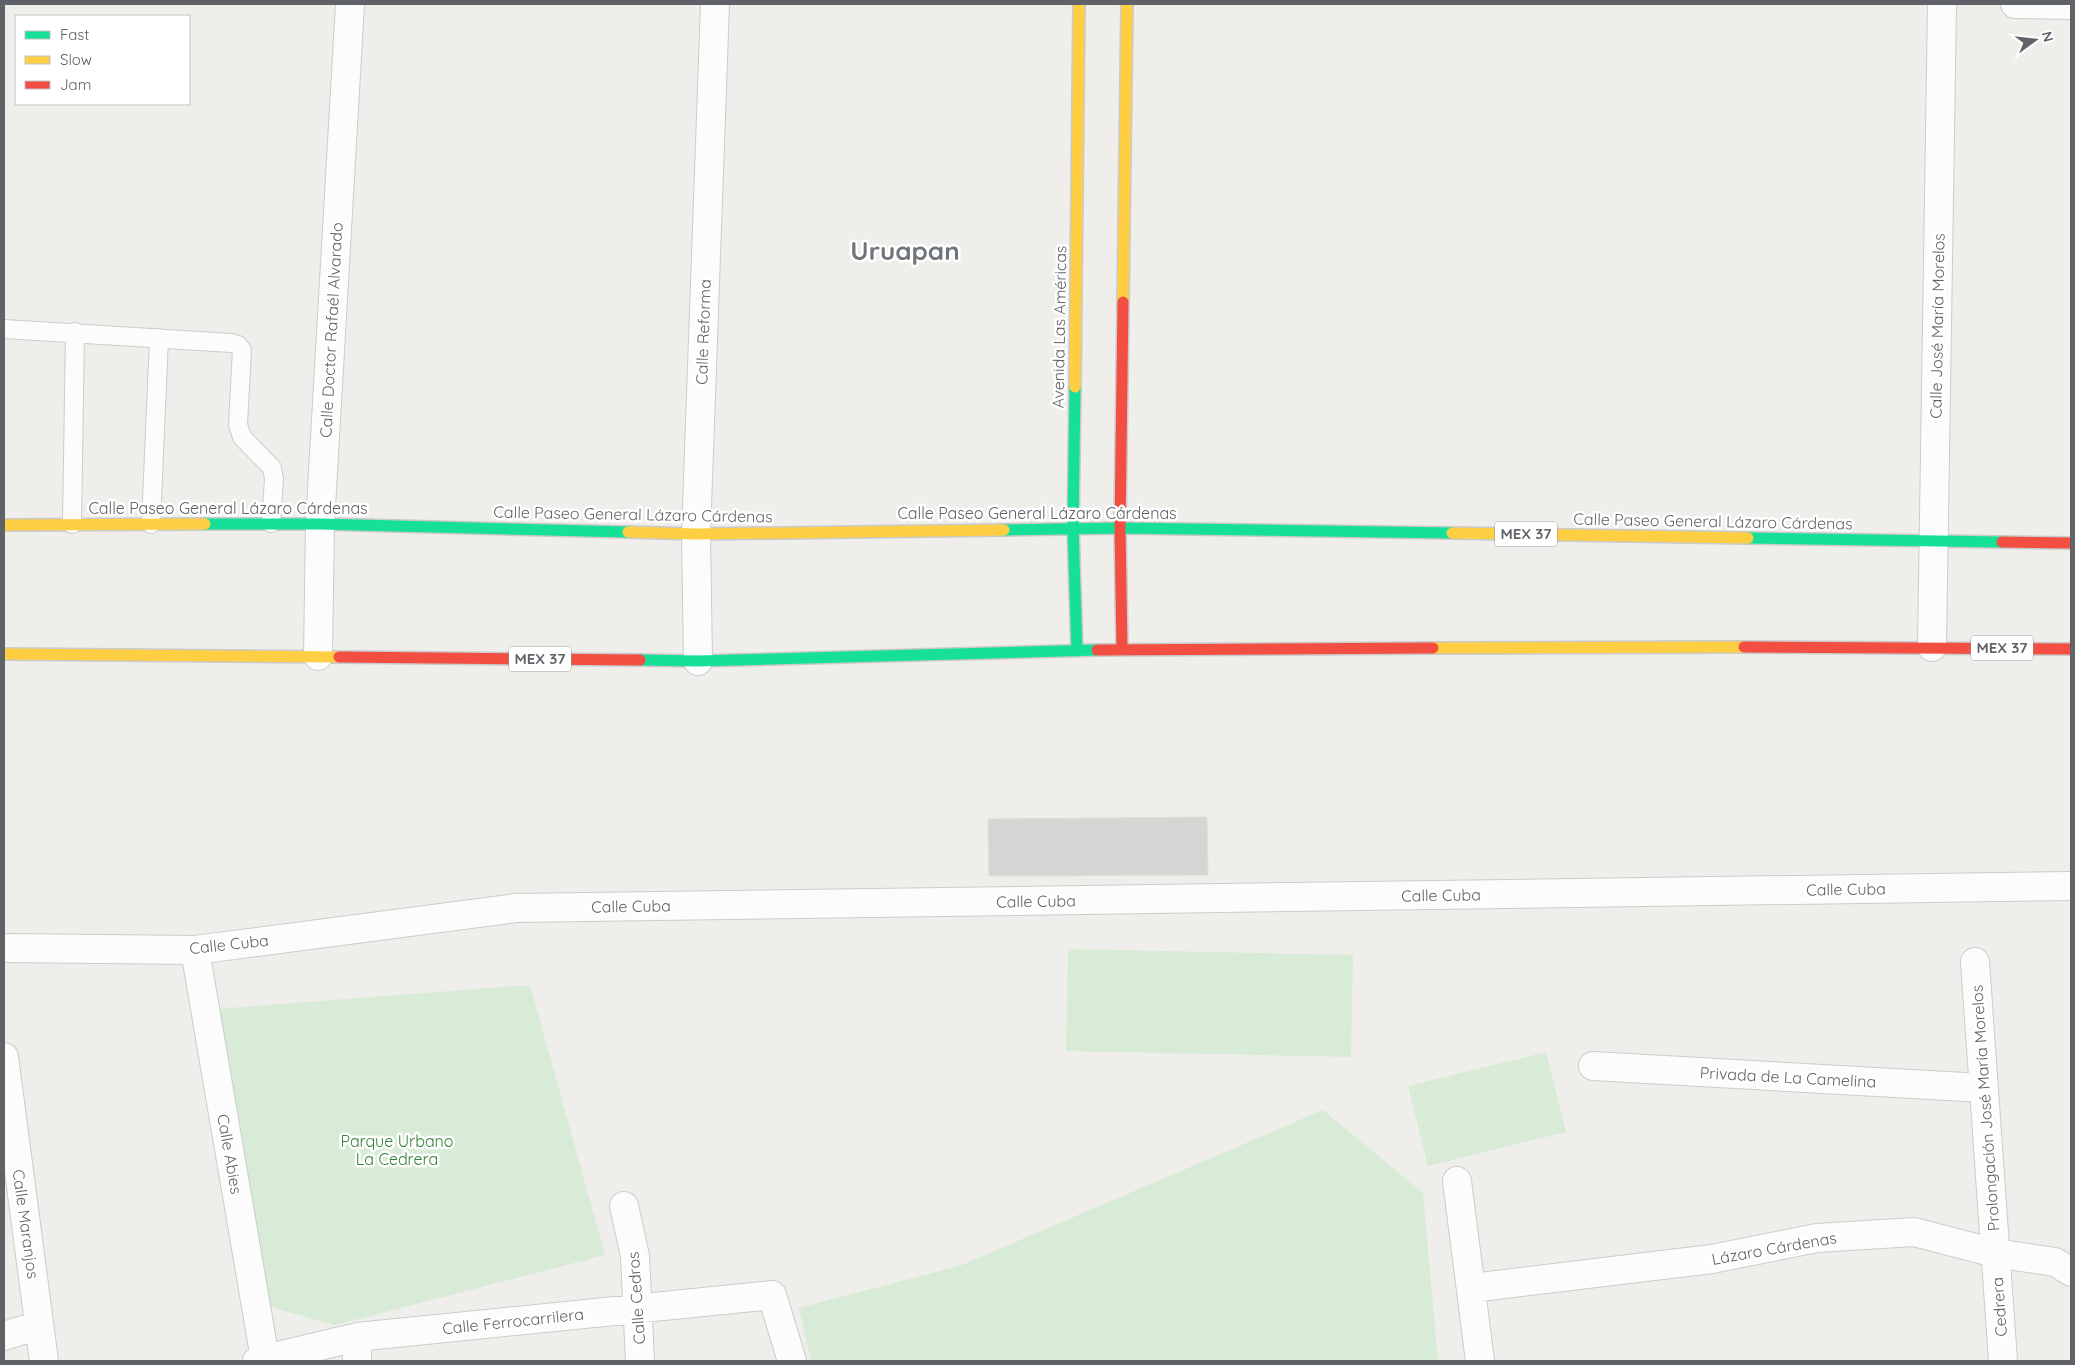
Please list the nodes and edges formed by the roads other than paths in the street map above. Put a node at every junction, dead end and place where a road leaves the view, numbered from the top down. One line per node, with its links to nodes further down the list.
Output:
1 (350, 4): 14 (street, Calle Doctor Rafaél Alvarado)
2 (715, 4): 18 (street, Calle Reforma)
3 (1079, 4): 16 (main road, Avenida Las Américas)
4 (1127, 4): 17 (main road)
5 (1942, 4): 19 (street, Calle José María Morelos)
6 (2015, 4): 7 (street)
7 (2071, 5)
8 (4, 329): 9 (lane)
9 (74, 332): 10 (lane); 12 (lane)
10 (159, 338): 11 (lane); 13 (lane)
11 (271, 523): 13 (main road, Calle Paseo General Lázaro Cárdenas / MEX 37); 14 (main road, Calle Paseo General Lázaro Cárdenas / MEX 37)
12 (72, 524): 13 (main road, Calle Paseo General Lázaro Cárdenas / MEX 37); 15 (main road, Calle Paseo General Lázaro Cárdenas / MEX 37)
13 (151, 524)
14 (320, 524): 18 (main road, Calle Paseo General Lázaro Cárdenas / MEX 37); 26 (street, Calle Doctor Rafaél Alvarado)
15 (4, 525)
16 (1073, 528): 17 (main road, Calle Paseo General Lázaro Cárdenas / MEX 37); 18 (main road, Calle Paseo General Lázaro Cárdenas / MEX 37); 24 (main road, Avenida Las Américas)
17 (1120, 528): 19 (main road, Calle Paseo General Lázaro Cárdenas / MEX 37); 22 (main road)
18 (696, 534): 27 (street, Calle Reforma)
19 (1933, 540): 20 (main road, Calle Paseo General Lázaro Cárdenas / MEX 37); 21 (street, Calle José María Morelos)
20 (2071, 543)
21 (1932, 647): 22 (main road, MEX 37); 23 (main road, MEX 37)
22 (1122, 649): 24 (main road, MEX 37)
23 (2071, 649)
24 (1077, 651): 27 (main road, MEX 37)
25 (4, 654): 26 (main road, MEX 37)
26 (318, 656): 27 (main road, MEX 37)
27 (698, 661)
28 (2071, 886): 30 (street, Calle Cuba)
29 (4, 948): 30 (street, Calle Cuba)
30 (195, 950): 44 (street, Calle Abies)
31 (1975, 962): 34 (street, Prolongación José María Morelos)
32 (4, 1056): 41 (street, Calle Maranjos)
33 (1593, 1066): 34 (street, Privada de La Camelina)
34 (1983, 1088): 37 (street, Prolongación José María Morelos)
35 (1457, 1181): 39 (street)
36 (624, 1206): 40 (street, Calle Cedros)
37 (1995, 1253): 38 (street, Lázaro Cárdenas); 39 (street, Lázaro Cárdenas); 49 (street, Cedrera)
38 (2071, 1272)
39 (1472, 1288): 48 (street)
40 (639, 1309): 43 (street, Calle Ferrocarrilera); 46 (street, Calle Cedros); 47 (street, Calle Ferrocarrilera)
41 (39, 1325): 42 (street); 45 (street, Calle Maranjos)
42 (4, 1336)
43 (357, 1349): 44 (street, Calle Ferrocarrilera)
44 (261, 1360)
45 (44, 1361)
46 (640, 1361)
47 (792, 1361)
48 (1480, 1361)
49 (2003, 1361)

